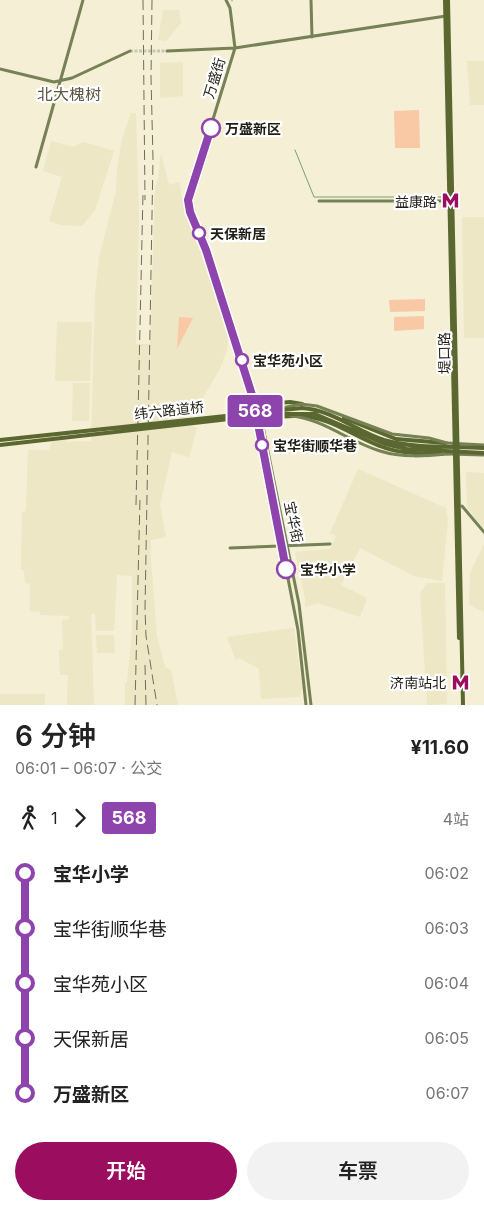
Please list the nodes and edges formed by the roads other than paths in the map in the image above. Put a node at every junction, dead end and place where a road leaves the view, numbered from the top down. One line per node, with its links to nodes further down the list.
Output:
1 (83, 0): 11 (street)
2 (226, 0): 7 (street)
3 (311, 0): 6 (street)
4 (446, 0): 5 (main road, 堤口路)
5 (447, 16): 6 (street); 15 (main road, 堤口路); 22 (main road, 堤口路)
6 (312, 37): 7 (street)
7 (235, 48): 9 (street); 13 (street, 万盛街)
8 (130, 51): 11 (street)
9 (167, 51)
10 (0, 69): 11 (street)
11 (60, 81): 12 (street)
12 (36, 168)
13 (188, 200): 16 (street, 宝华街)
14 (319, 201): 15 (street)
15 (449, 201): 22 (main road, 堤口路)
16 (255, 405): 18 (street, 宝华街); 19 (street, 宝华街); 21 (main road)
17 (273, 412): 20 (main road, 纬六路道桥, bridge); 21 (street, bridge); 23 (main road, 纬六路道桥, bridge); 24 (main road, 纬六路道桥, bridge); 25 (street, bridge); 27 (main road, 纬六路道桥, bridge)
18 (256, 418): 19 (main road); 31 (street, 宝华街)
19 (262, 418): 25 (main road); 32 (street, 宝华街)
20 (0, 440)
21 (447, 443): 22 (street)
22 (455, 444): 24 (street); 26 (main road, 堤口路)
23 (0, 445)
24 (484, 447)
25 (448, 454): 26 (street)
26 (456, 454): 27 (street); 36 (main road, 堤口路)
27 (484, 454)
28 (462, 506): 29 (street)
29 (484, 532)
30 (330, 544): 32 (street)
31 (282, 547): 32 (street); 33 (street); 34 (street, 宝华街)
32 (288, 547): 35 (street, 宝华街)
33 (230, 548)
34 (306, 705)
35 (311, 705)
36 (461, 705)

